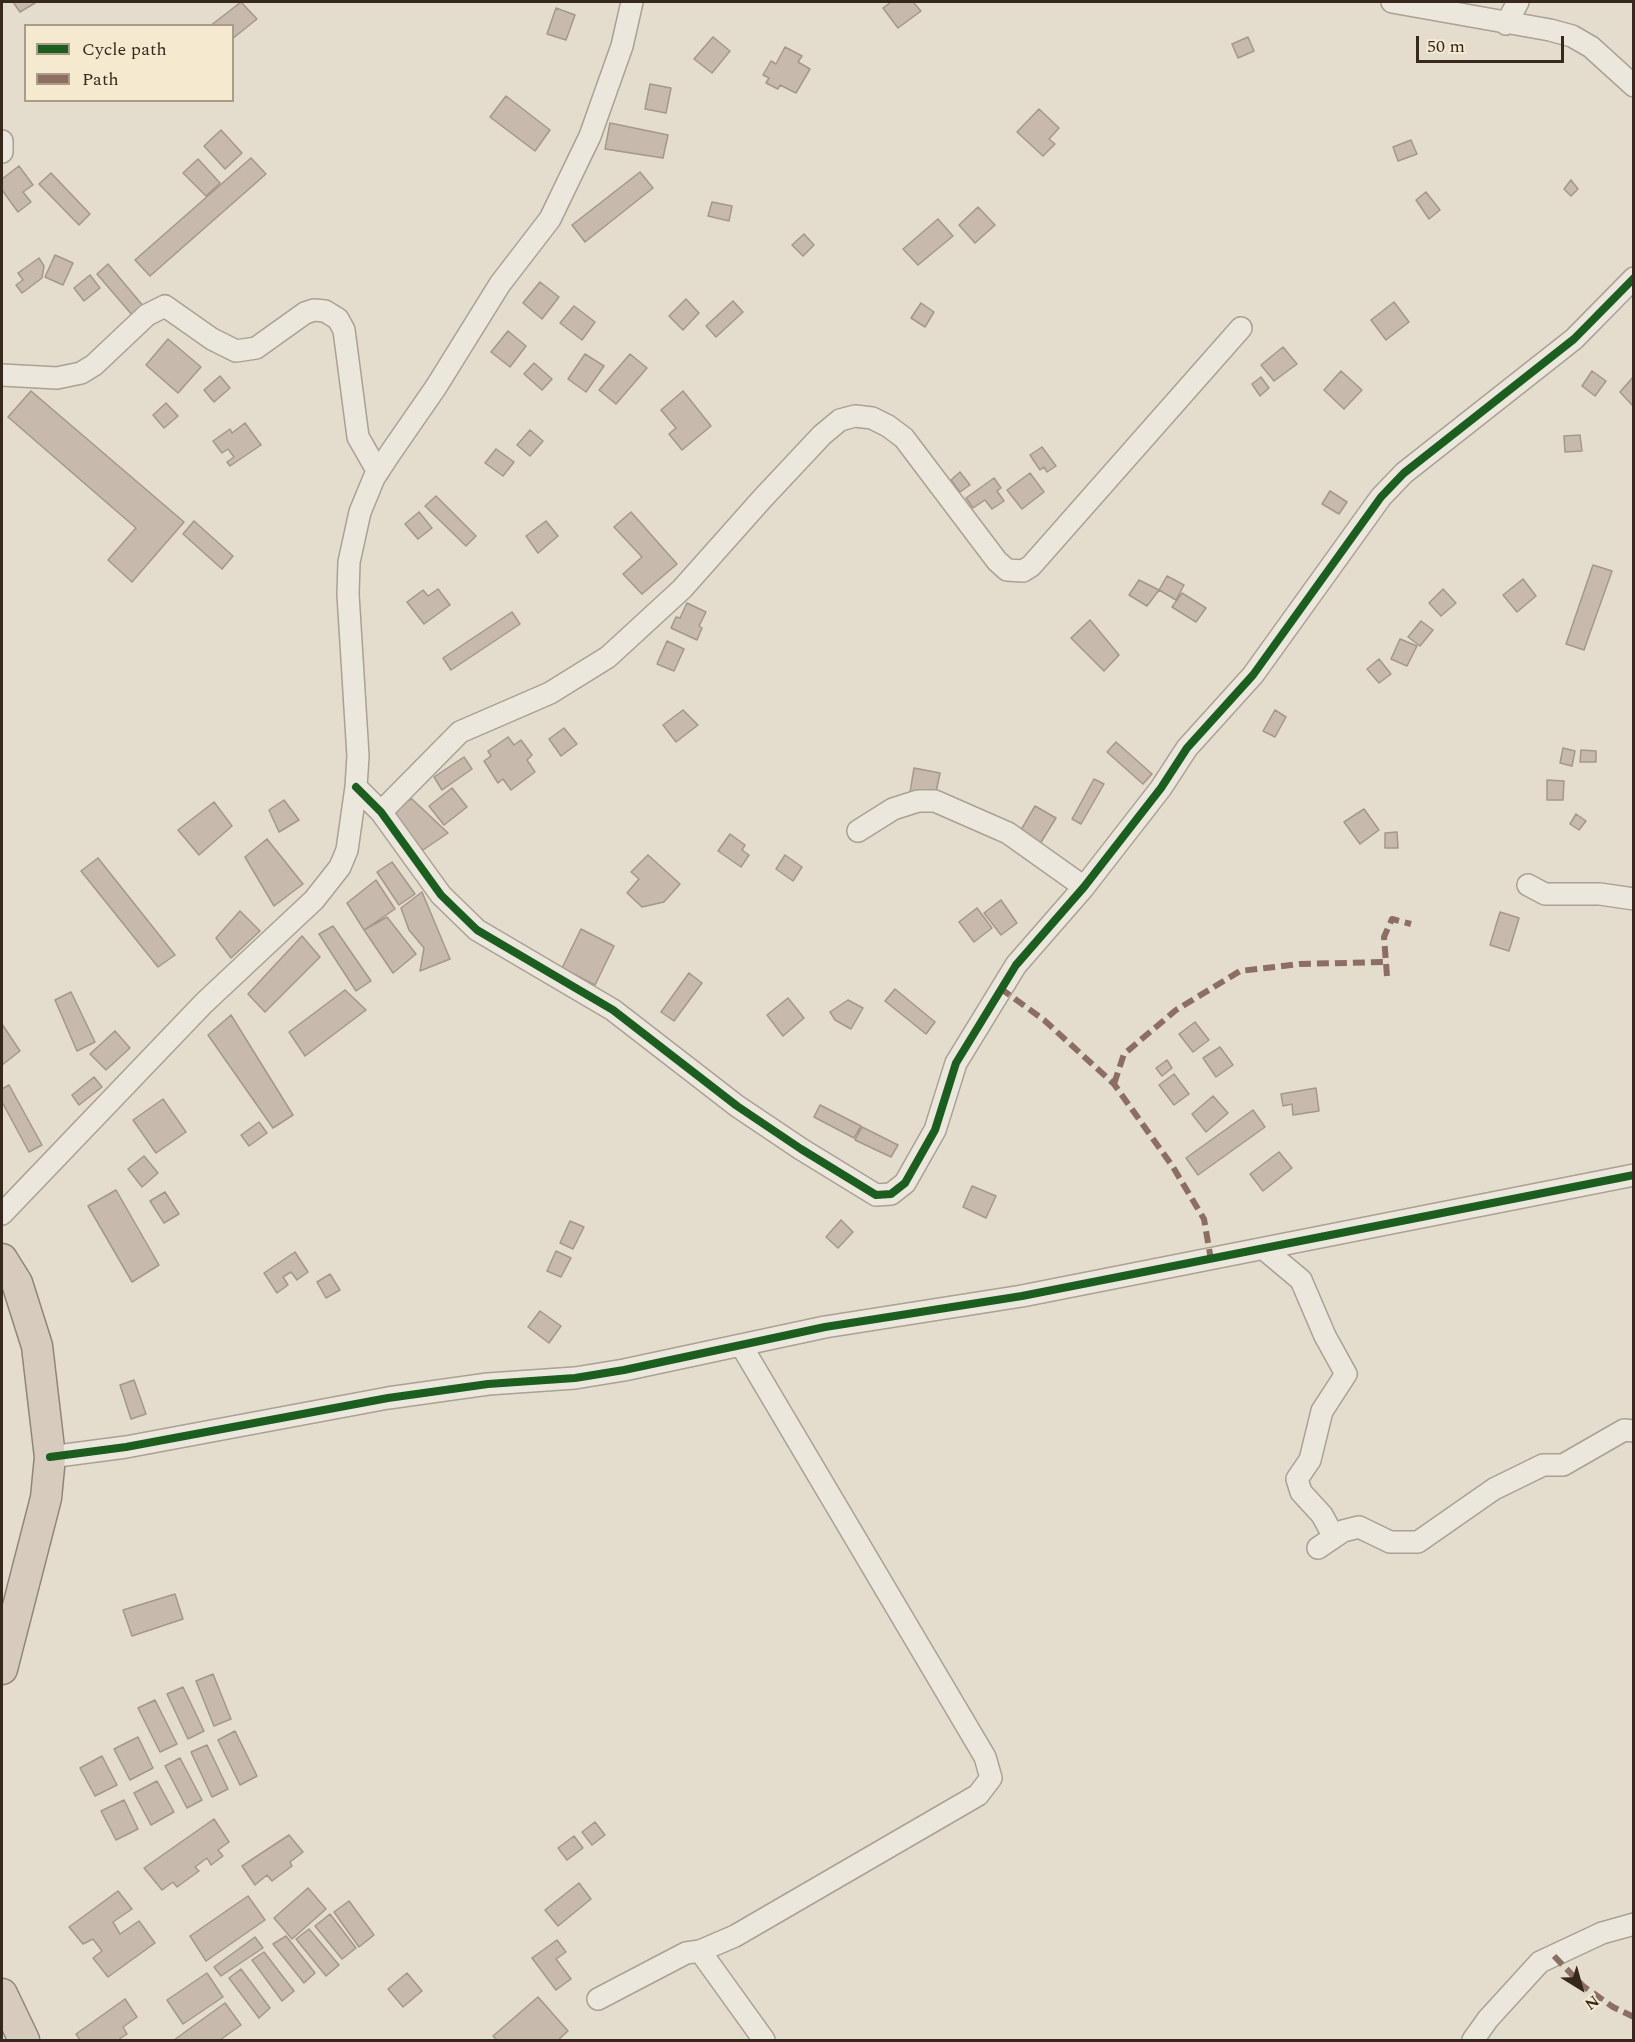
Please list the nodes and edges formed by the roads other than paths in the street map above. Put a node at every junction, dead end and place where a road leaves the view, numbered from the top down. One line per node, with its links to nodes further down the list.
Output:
1 (632, 2): 11 (street)
2 (1392, 2): 4 (street)
3 (1518, 2): 4 (street)
4 (1506, 24): 5 (street)
5 (1634, 86)
6 (2, 141): 7 (street)
7 (2, 152)
8 (1634, 278): 16 (street)
9 (1241, 328): 13 (street)
10 (2, 375): 11 (street)
11 (378, 472): 12 (street)
12 (356, 787): 13 (street); 19 (street)
13 (381, 812): 16 (street)
14 (858, 831): 16 (street)
15 (1528, 885): 17 (street)
16 (1084, 888)
17 (1634, 899)
18 (1634, 1175): 20 (street)
19 (2, 1214)
20 (1264, 1249): 22 (street); 23 (street)
21 (2, 1258): 24 (highway)
22 (741, 1345): 24 (street); 27 (street)
23 (1634, 1431)
24 (50, 1457): 25 (highway)
25 (2, 1670)
26 (1634, 1924): 32 (street)
27 (699, 1951): 29 (street); 31 (street)
28 (2, 1994): 30 (highway)
29 (598, 1999)
30 (24, 2040)
31 (764, 2040)
32 (1473, 2040)

